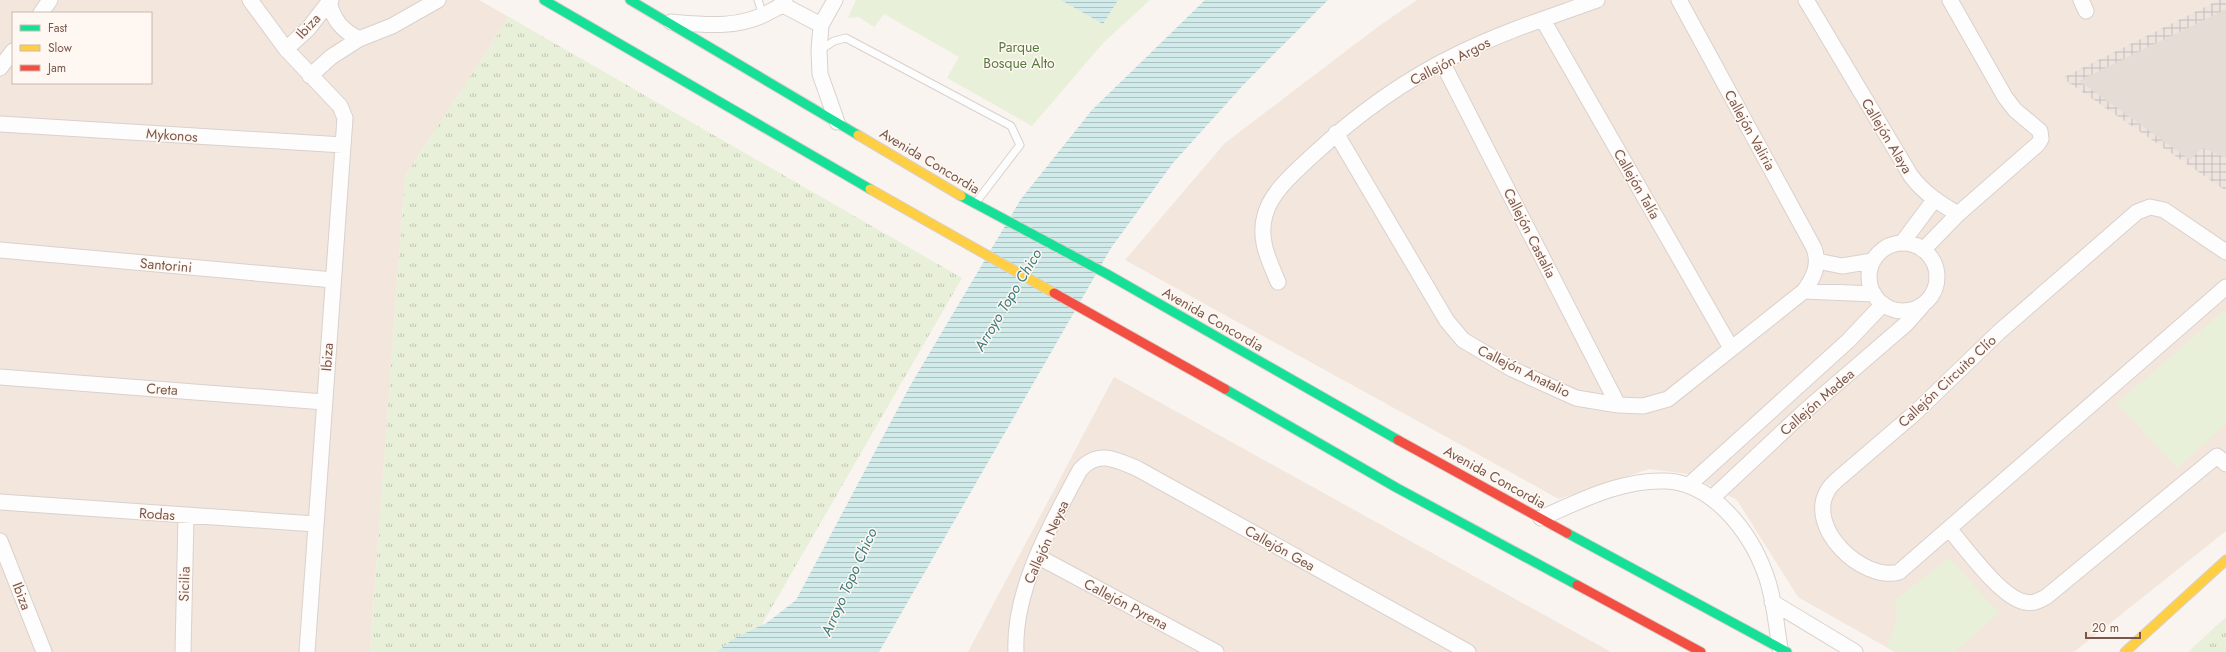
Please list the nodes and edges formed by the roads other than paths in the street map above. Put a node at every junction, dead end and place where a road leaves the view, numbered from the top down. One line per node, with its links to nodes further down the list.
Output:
1 (50, 0): 14 (street)
2 (250, 0): 20 (street, Ibiza)
3 (438, 0): 19 (street)
4 (544, 0): 71 (main road)
5 (758, 0): 15 (lane)
6 (835, 0): 18 (street)
7 (1596, 0): 16 (street, Callejón Argos)
8 (1679, 0): 37 (street, Callejón Valiria)
9 (1806, 0): 30 (street, Callejón Alaya)
10 (1950, 0): 32 (street)
11 (330, 1): 19 (street); 20 (street, Ibiza)
12 (634, 1): 17 (main road, Avenida Concordia)
13 (784, 2): 15 (street); 18 (street)
14 (42, 12)
15 (763, 16): 17 (street)
16 (1543, 20): 23 (street, Callejón Argos); 45 (street, Callejón Talía)
17 (666, 21): 26 (main road, Avenida Concordia)
18 (821, 25): 21 (street)
19 (359, 39): 25 (street)
20 (286, 49): 25 (street, Ibiza)
21 (819, 51): 26 (street); 31 (lane)
22 (12, 52): 24 (street)
23 (1442, 62): 28 (street, Callejón Argos); 49 (street, Callejón Castalia)
24 (0, 68)
25 (310, 76): 29 (street, Ibiza)
26 (837, 122): 31 (main road, Avenida Concordia)
27 (0, 124): 29 (street, Mykonos)
28 (1336, 133): 40 (street, Callejón Argos); 49 (street, Callejón Anatalio)
29 (343, 145): 39 (street, Ibiza)
30 (1934, 200): 32 (street, Callejón Alaya); 33 (street)
31 (975, 204): 57 (main road, Avenida Concordia)
32 (1958, 214): 35 (street)
33 (1902, 244): 35 (street); 38 (street)
34 (0, 250): 39 (street, Santorini)
35 (1924, 250): 44 (street)
36 (2226, 252): 59 (street, Callejón Circuito Clío)
37 (1818, 261): 38 (street); 42 (street, Callejón Anatalio)
38 (1872, 262): 43 (street)
39 (333, 280): 48 (street, Ibiza)
40 (1278, 282)
41 (2226, 287): 59 (street, Callejón Circuito Clío)
42 (1804, 291): 43 (street); 45 (street, Callejón Anatalio)
43 (1878, 299): 44 (street); 47 (street, Callejón Madea)
44 (1922, 306): 50 (street, Callejón Madea)
45 (1731, 348): 49 (street, Callejón Anatalio)
46 (0, 377): 48 (street, Creta)
47 (1791, 393): 50 (street); 53 (street, Callejón Madea)
48 (324, 402): 58 (street, Ibiza)
49 (1618, 405)
50 (1805, 411): 54 (street, Callejón Madea)
51 (1088, 460): 61 (street, Callejón Neysa); 70 (street, Callejón Gea)
52 (2226, 464): 59 (street)
53 (1689, 485): 54 (street); 57 (street)
54 (1712, 498): 63 (street)
55 (0, 502): 56 (street, Rodas)
56 (186, 516): 58 (street, Rodas); 66 (street, Sicilia)
57 (1541, 518): 64 (main road, Avenida Concordia)
58 (315, 524): 67 (street, Ibiza)
59 (1950, 530)
60 (0, 540): 65 (street, Ibiza)
61 (1037, 556): 68 (street, Callejón Neysa); 69 (street, Callejón Pyrena)
62 (2226, 560): 73 (main road)
63 (1772, 602): 64 (street); 72 (street)
64 (1784, 650)
65 (44, 652)
66 (183, 652)
67 (307, 652)
68 (1016, 652)
69 (1216, 652)
70 (1468, 652)
71 (1701, 652)
72 (1855, 652)
73 (2125, 652)

